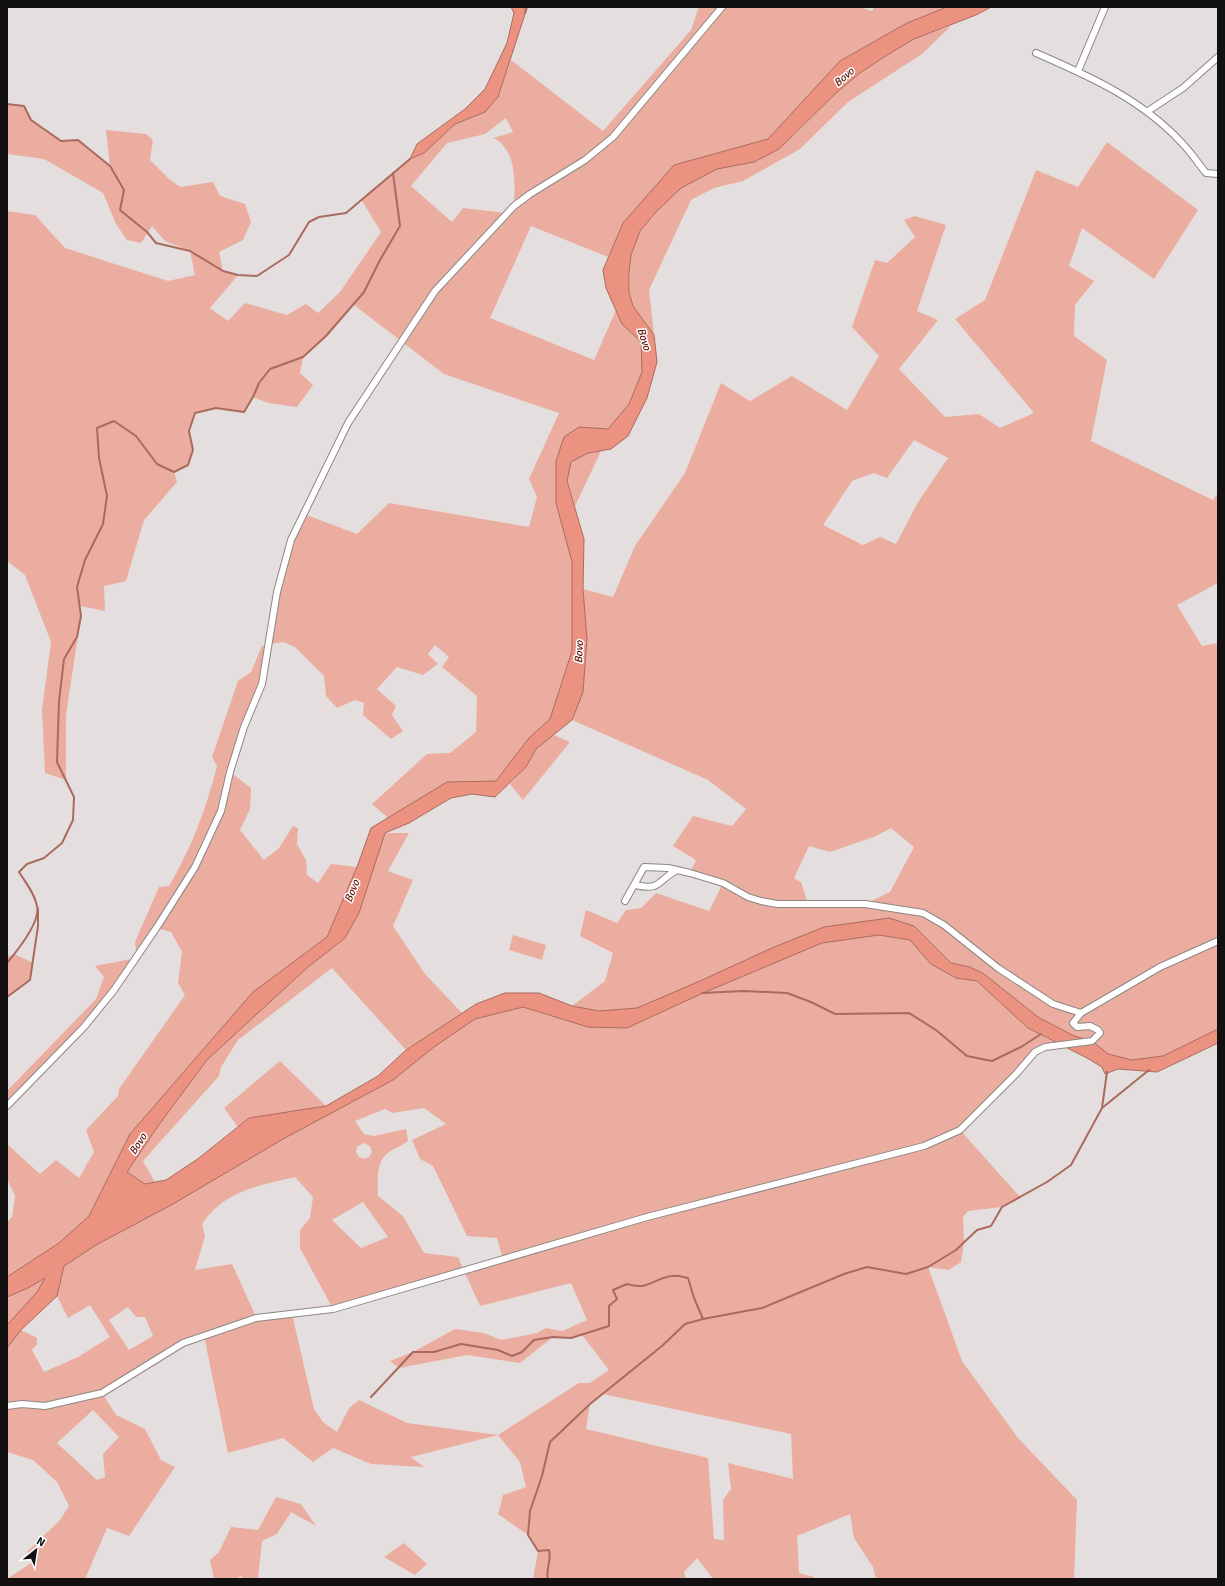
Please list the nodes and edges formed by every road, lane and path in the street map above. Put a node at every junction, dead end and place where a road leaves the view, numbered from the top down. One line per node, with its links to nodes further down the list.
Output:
1 (722, 7): 13 (street)
2 (1105, 7): 5 (street)
3 (1036, 53): 5 (street)
4 (1218, 58): 6 (street)
5 (1078, 71): 6 (street)
6 (1148, 111): 7 (street)
7 (1218, 174)
8 (677, 870): 9 (street); 9 (street); 12 (street)
9 (635, 885): 10 (street)
10 (625, 901)
11 (1218, 941): 12 (street)
12 (1081, 1013): 14 (street)
13 (7, 1106)
14 (7, 1406)

